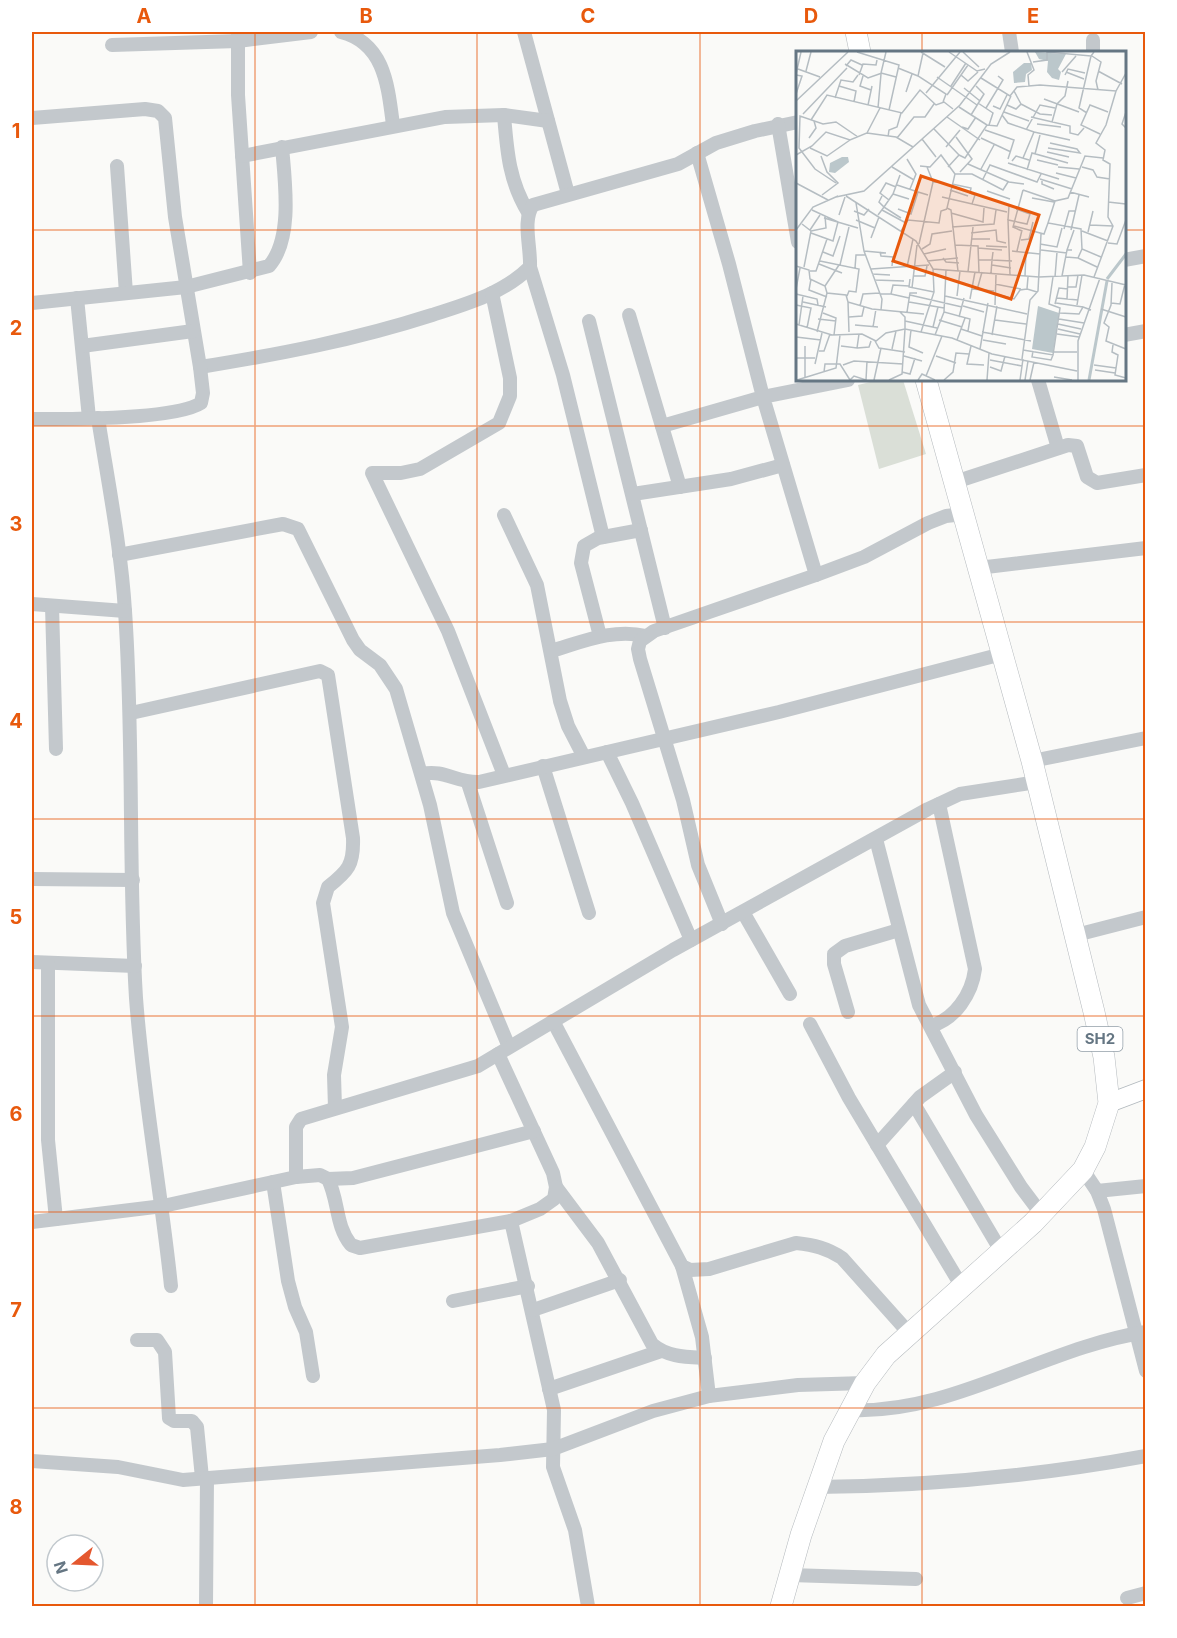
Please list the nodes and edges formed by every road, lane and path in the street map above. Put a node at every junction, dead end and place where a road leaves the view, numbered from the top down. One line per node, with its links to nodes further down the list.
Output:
1 (311, 32): 6 (street)
2 (340, 32): 15 (street)
3 (524, 32): 12 (street)
4 (856, 32): 8 (main road)
5 (1009, 32): 9 (street)
6 (238, 36): 7 (street); 18 (street)
7 (112, 45)
8 (860, 51)
9 (1012, 51)
10 (504, 115): 12 (street); 15 (street); 21 (street)
11 (32, 118): 27 (street)
12 (548, 121): 20 (street)
13 (796, 122): 14 (street)
14 (778, 124): 17 (street); 22 (street)
15 (393, 125): 16 (street)
16 (282, 147): 18 (street); 26 (street)
17 (697, 153): 20 (street); 42 (street)
18 (242, 156): 26 (street)
19 (117, 166): 28 (street)
20 (568, 194): 21 (street)
21 (528, 212): 25 (street)
22 (796, 230)
23 (1126, 260): 24 (street)
24 (1145, 261)
25 (530, 267): 29 (street); 55 (street)
26 (250, 273): 27 (street)
27 (186, 287): 28 (street); 34 (street)
28 (126, 293): 30 (street)
29 (492, 293): 38 (street); 77 (street)
30 (77, 298): 31 (street); 37 (street)
31 (32, 303)
32 (629, 315): 45 (street)
33 (590, 321): 51 (street)
34 (193, 331): 37 (street); 38 (street)
35 (1146, 331): 36 (street)
36 (1126, 335)
37 (82, 346): 43 (street)
38 (200, 367): 43 (street)
39 (926, 381): 49 (main road, SH2)
40 (1038, 381): 46 (street)
41 (828, 382): 42 (street)
42 (763, 397): 45 (street); 47 (street)
43 (94, 418): 44 (street); 57 (street)
44 (32, 419)
45 (662, 426): 50 (street)
46 (1058, 448): 48 (street); 49 (street)
47 (783, 465): 50 (street); 59 (street)
48 (1146, 475)
49 (955, 482): 52 (main road, SH2)
50 (680, 487): 51 (street)
51 (633, 494): 54 (street)
52 (964, 514): 58 (main road, SH2); 59 (street)
53 (504, 515): 66 (street)
54 (641, 530): 55 (street); 63 (street)
55 (603, 537): 64 (street)
56 (1146, 548): 58 (street)
57 (119, 555): 62 (street); 76 (street)
58 (978, 568): 67 (main road, SH2)
59 (816, 575): 63 (street)
60 (32, 604): 61 (street)
61 (52, 606): 62 (street); 71 (street)
62 (125, 611): 68 (street)
63 (664, 628): 65 (street)
64 (600, 636): 65 (street); 66 (street)
65 (646, 636): 69 (street)
66 (551, 651): 73 (street)
67 (1002, 654): 69 (street); 75 (main road, SH2)
68 (131, 713): 82 (street); 104 (street)
69 (665, 738): 72 (street); 87 (street)
70 (1146, 738): 75 (street)
71 (56, 749)
72 (607, 752): 73 (street); 90 (street)
73 (584, 757): 74 (street)
74 (543, 766): 77 (street); 85 (street)
75 (1035, 771): 79 (street); 89 (main road, SH2)
76 (422, 774): 78 (street); 99 (street)
77 (504, 775): 78 (street)
78 (468, 783): 83 (street)
79 (939, 804): 80 (street); 98 (street)
80 (876, 839): 84 (street); 88 (street)
81 (32, 879): 82 (street)
82 (133, 880): 93 (street)
83 (507, 903)
84 (743, 912): 87 (street); 94 (street)
85 (589, 913)
86 (1146, 917): 89 (street)
87 (722, 924): 90 (street)
88 (899, 930): 95 (street); 98 (street)
89 (1076, 935): 102 (main road, SH2)
90 (691, 940): 96 (street)
91 (32, 962): 92 (street)
92 (48, 963): 93 (street); 116 (street)
93 (135, 966): 114 (street)
94 (790, 993)
95 (849, 1012)
96 (553, 1021): 99 (street); 120 (street)
97 (810, 1024): 106 (street)
98 (933, 1029): 100 (street)
99 (504, 1051): 104 (street); 105 (street)
100 (955, 1072): 103 (street); 115 (street)
101 (1146, 1089): 102 (street)
102 (1109, 1103): 107 (main road, SH2)
103 (914, 1104): 106 (street); 119 (street)
104 (334, 1108): 108 (street)
105 (534, 1131): 109 (street); 111 (street)
106 (877, 1145): 124 (street)
107 (1083, 1170): 113 (street); 115 (main road, SH2)
108 (296, 1177): 109 (street); 110 (street)
109 (328, 1179): 117 (street)
110 (273, 1182): 114 (street); 133 (street)
111 (556, 1186): 117 (street); 121 (street)
112 (1146, 1186): 113 (street)
113 (1097, 1191): 128 (street)
114 (163, 1206): 116 (street); 122 (street)
115 (1042, 1215): 119 (main road, SH2)
116 (56, 1219): 118 (street)
117 (511, 1221): 123 (street)
118 (32, 1222)
119 (1001, 1251): 124 (main road, SH2)
120 (682, 1266): 127 (street); 131 (street)
121 (620, 1280): 126 (street); 130 (street)
122 (171, 1286)
123 (528, 1286): 125 (street); 126 (street)
124 (962, 1287): 127 (main road, SH2)
125 (453, 1301)
126 (533, 1310): 135 (street)
127 (909, 1333): 134 (main road, SH2)
128 (1141, 1333): 132 (street); 137 (street)
129 (137, 1340): 141 (street)
130 (661, 1352): 131 (street); 135 (street)
131 (705, 1358): 136 (street)
132 (1146, 1371)
133 (313, 1376)
134 (865, 1383): 136 (street); 137 (main road, SH2)
135 (549, 1389): 138 (street)
136 (709, 1396): 138 (street)
137 (850, 1410): 142 (main road, SH2)
138 (552, 1449): 141 (street); 148 (street)
139 (1146, 1456): 142 (street)
140 (32, 1461): 141 (street)
141 (205, 1478): 147 (street)
142 (817, 1487): 143 (main road, SH2)
143 (790, 1575): 144 (street); 149 (main road, SH2)
144 (916, 1579)
145 (1146, 1593): 146 (street)
146 (1127, 1598)
147 (206, 1606)
148 (588, 1606)
149 (781, 1606)

